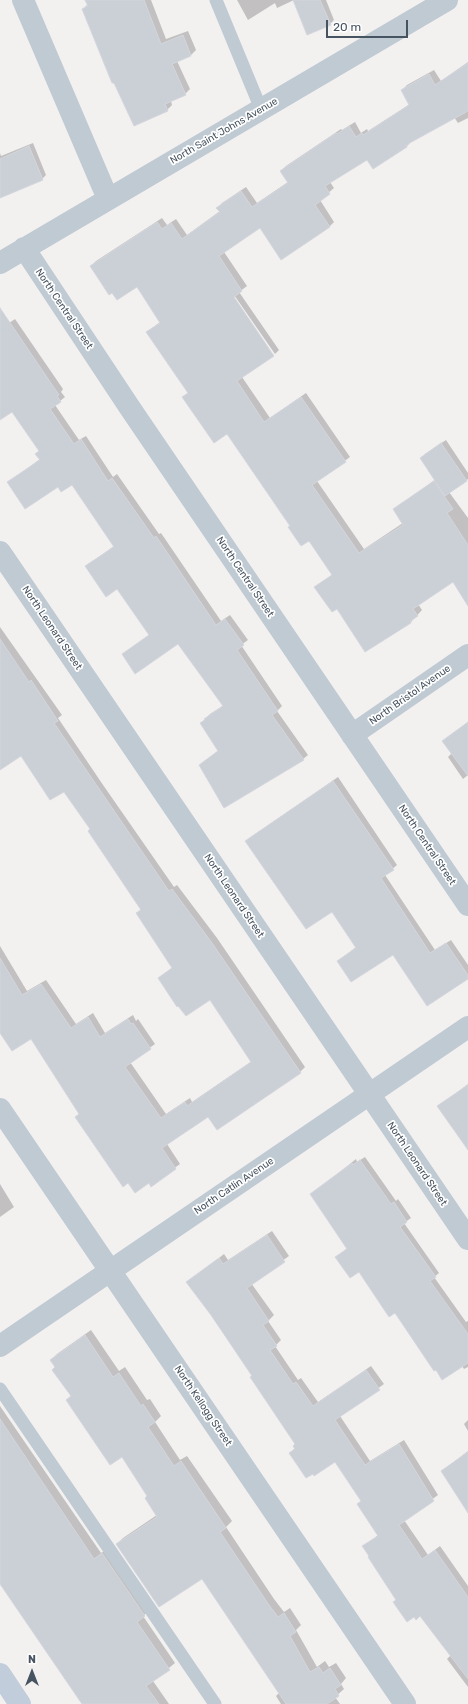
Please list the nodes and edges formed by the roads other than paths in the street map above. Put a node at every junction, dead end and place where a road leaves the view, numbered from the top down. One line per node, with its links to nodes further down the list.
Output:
1 (23, 0): 6 (street)
2 (216, 0): 5 (lane)
3 (447, 0): 4 (street, North Saint Johns Avenue)
4 (416, 8): 5 (street, North Saint Johns Avenue)
5 (261, 109): 6 (street, North Saint Johns Avenue)
6 (108, 199): 7 (street, North Saint Johns Avenue)
7 (24, 248): 8 (street, North Saint Johns Avenue); 11 (street, North Central Street)
8 (0, 263)
9 (0, 552): 14 (street, North Leonard Street)
10 (468, 655): 11 (street, North Bristol Avenue)
11 (352, 735): 12 (street, North Central Street)
12 (468, 905)
13 (468, 1027): 14 (street, North Catlin Avenue)
14 (370, 1094): 16 (street, North Leonard Street); 17 (street, North Catlin Avenue)
15 (0, 1109): 17 (street, North Kellogg Street)
16 (468, 1239)
17 (110, 1271): 18 (street, North Catlin Avenue); 23 (street, North Kellogg Street)
18 (0, 1346)
19 (0, 1389): 22 (lane)
20 (0, 1674): 21 (main road)
21 (20, 1704)
22 (215, 1704)
23 (405, 1704)

